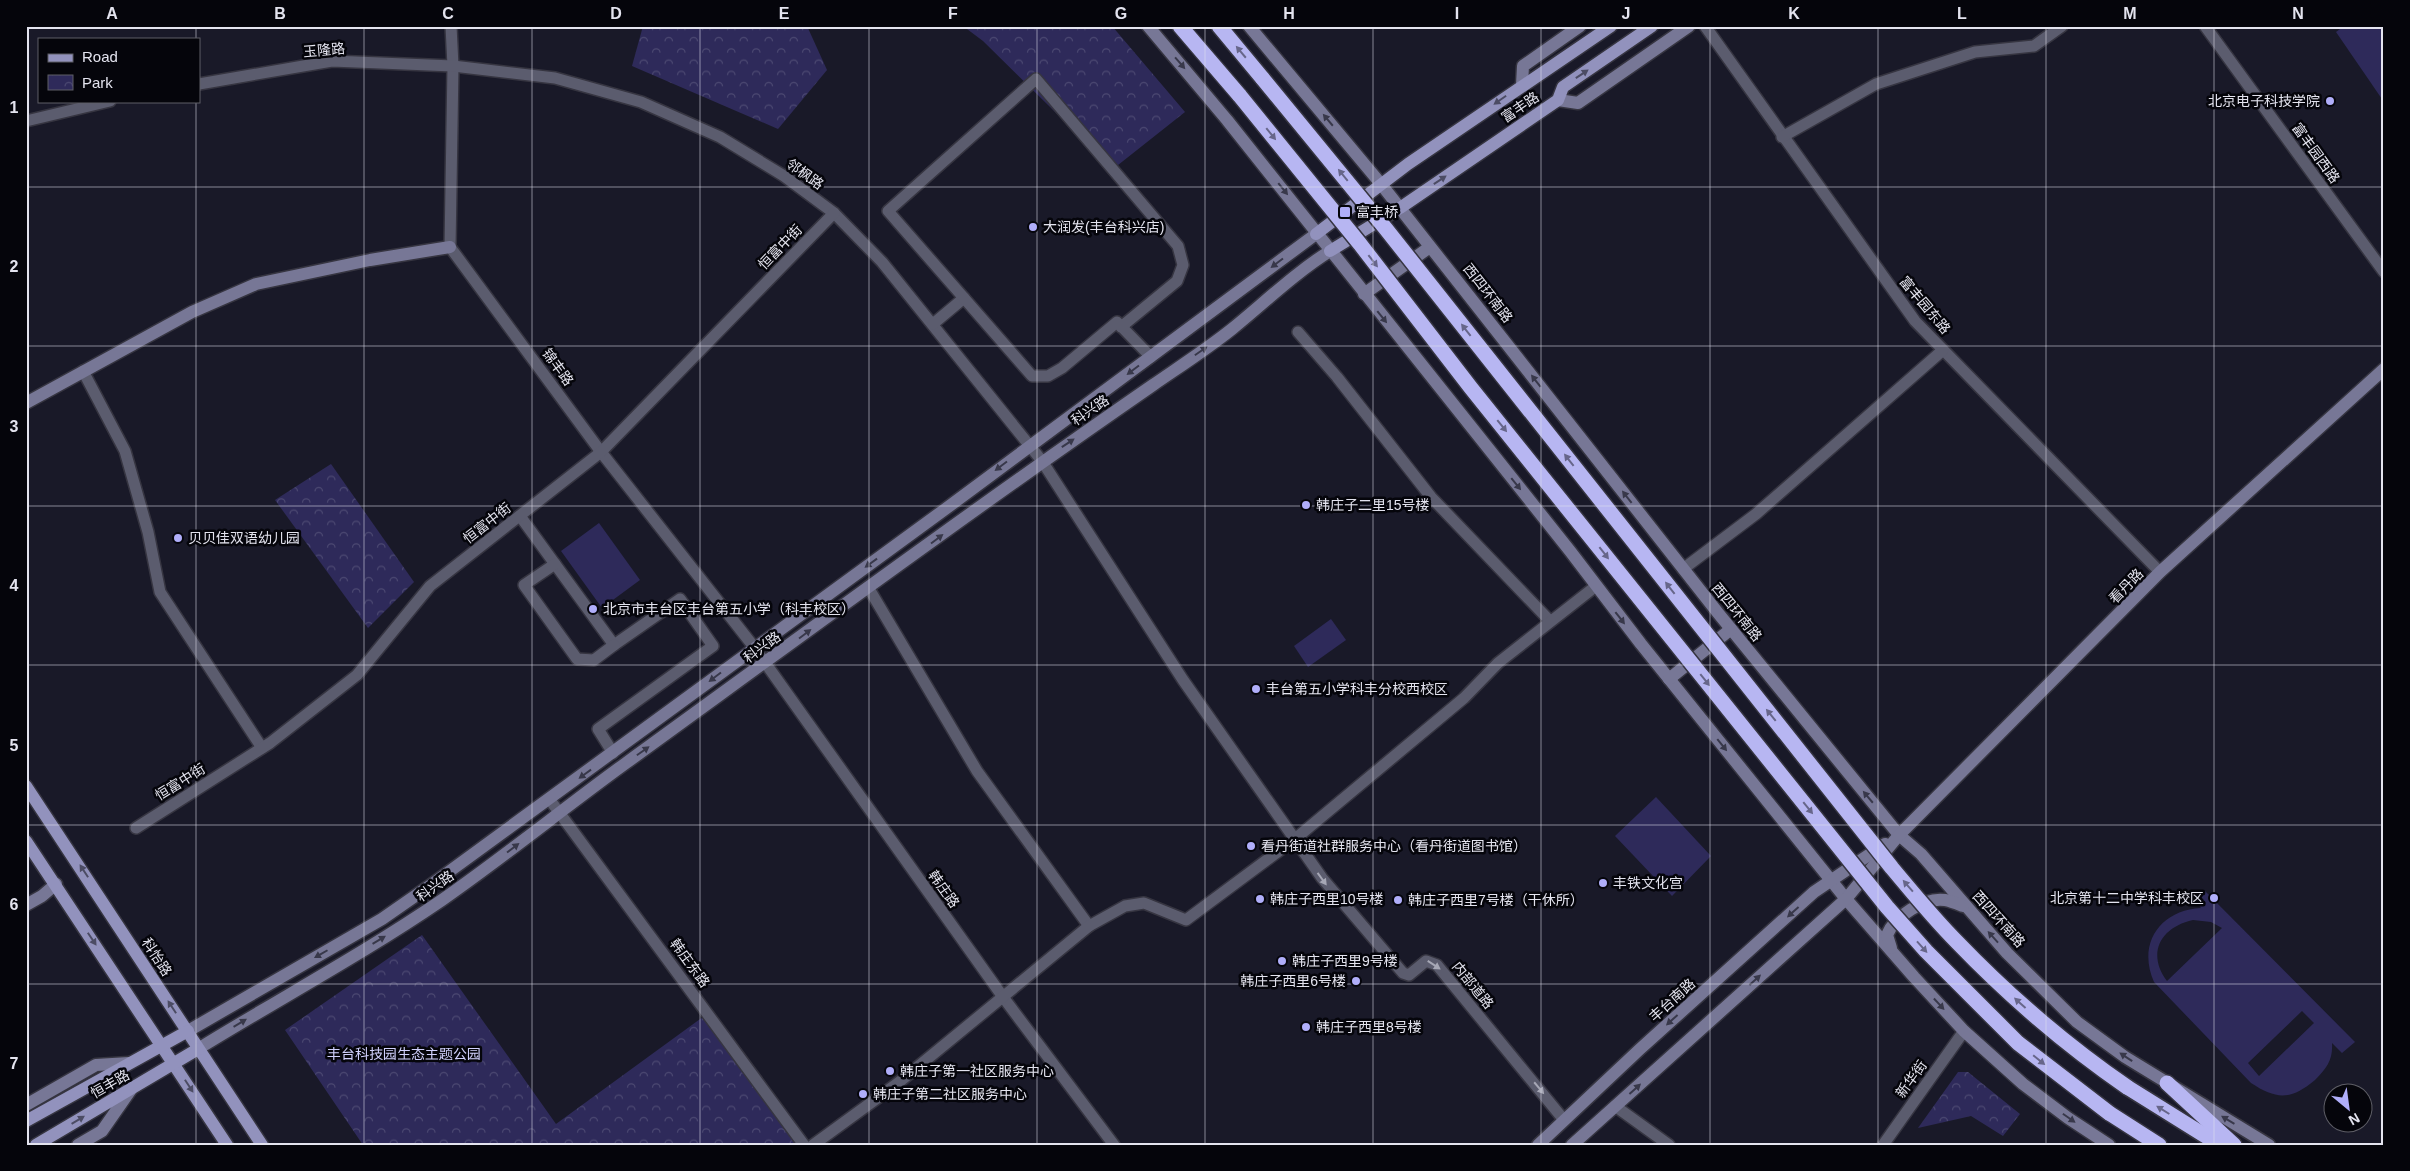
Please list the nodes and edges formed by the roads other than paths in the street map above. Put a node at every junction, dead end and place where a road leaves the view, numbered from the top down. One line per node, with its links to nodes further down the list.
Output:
1 (451, 26): 13 (street)
2 (1148, 26): 23 (street, one-way to 23)
3 (1180, 26): 96 (highway, one-way to 96, bridge)
4 (1219, 26): 97 (highway, one-way to 4, bridge)
5 (1249, 26): 20 (street, 西四环南路, one-way to 5)
6 (1580, 26): 15 (street)
7 (1611, 26): 15 (main road, 富丰路)
8 (1652, 26): 16 (main road, 富丰路, one-way to 8)
9 (1688, 26): 16 (street)
10 (1705, 26): 19 (street, 富丰园东路)
11 (2062, 26): 19 (street)
12 (2205, 26): 27 (street, 富丰园西路)
13 (453, 66): 14 (street, 玉隆路); 22 (street, 邻枫路); 24 (street)
14 (200, 84)
15 (1522, 85): 20 (main road, 富丰路, one-way to 20)
16 (1558, 100): 21 (main road, 富丰路, one-way to 16)
17 (106, 102): 18 (street)
18 (26, 122)
19 (1782, 137): 33 (street, 富丰园东路)
20 (1381, 184): 21 (street, 西四环南路); 23 (main road, 富丰路)
21 (1400, 208): 25 (street, 西四环南路); 26 (main road, 富丰路)
22 (834, 213): 30 (street, 邻枫路); 39 (street, 恒富中街)
23 (1316, 234): 26 (street); 34 (street, 科兴路, one-way to 34)
24 (450, 247): 36 (street); 39 (street, 锦丰路)
25 (1430, 247): 28 (street); 43 (street, 西四环南路, one-way to 25)
26 (1330, 251): 28 (street); 40 (street, 科兴路, one-way to 26)
27 (2384, 272)
28 (1364, 294): 45 (street, one-way to 45)
29 (964, 298): 30 (street); 31 (street); 31 (street)
30 (933, 324): 38 (street, 邻枫路)
31 (1119, 325): 34 (street)
32 (1298, 332): 47 (street)
33 (1943, 350): 43 (street); 44 (street, 富丰园东路)
34 (1151, 357): 38 (street, 科兴路, one-way to 38)
35 (2384, 369): 44 (street, 看丹路)
36 (83, 371): 37 (street); 53 (street)
37 (26, 403)
38 (1028, 445): 40 (street, 邻枫路); 50 (street, 科兴路, one-way to 50)
39 (601, 452): 41 (street, 恒富中街); 50 (street, 锦丰路)
40 (1042, 461): 46 (street, 科兴路, one-way to 40); 60 (street, 邻枫路)
41 (520, 516): 42 (street); 53 (street, 恒富中街)
42 (555, 564): 49 (street); 49 (street)
43 (1683, 570): 48 (street, 西四环南路)
44 (2160, 572): 59 (street, 看丹路)
45 (1596, 586): 47 (street); 52 (street, one-way to 52)
46 (868, 587): 51 (street, 科兴路, one-way to 46); 67 (street)
47 (1550, 621): 60 (street)
48 (1731, 629): 52 (street); 59 (street, 西四环南路, one-way to 48)
49 (614, 645): 54 (street)
50 (754, 647): 51 (street, 韩庄路); 54 (street, 科兴路, one-way to 54)
51 (766, 663): 57 (street, 科兴路, one-way to 51); 69 (street, 韩庄路)
52 (1669, 679): 62 (street, one-way to 62)
53 (262, 748): 58 (street, 恒富中街)
54 (613, 753): 56 (street, 科兴路, one-way to 56)
55 (26, 786): 70 (main road, 科怡路, one-way to 55)
56 (550, 800): 57 (street, 韩庄东路); 70 (street, 科兴路, one-way to 70)
57 (560, 812): 73 (street, 科兴路, one-way to 57); 88 (street, 韩庄东路)
58 (136, 828)
59 (1899, 835): 62 (street, 丰台南路); 64 (street); 66 (street, 西四环南路)
60 (1294, 839): 67 (street); 80 (street, 内部道路, one-way to 80)
61 (26, 841): 63 (main road)
62 (1831, 881): 64 (street); 80 (street, 丰台南路, one-way to 80)
63 (56, 884): 65 (street); 72 (main road, one-way to 72)
64 (1846, 899): 68 (street); 79 (street, one-way to 64)
65 (26, 905)
66 (1966, 907): 68 (street); 76 (street, 西四环南路, one-way to 66)
67 (1089, 926): 69 (street)
68 (1895, 955): 71 (street, one-way to 71)
69 (1003, 997): 89 (street); 90 (street, 韩庄路)
70 (188, 1031): 72 (main road, 恒丰路); 73 (main road, 科怡路)
71 (1964, 1031): 94 (street, 新华街); 95 (street, one-way to 95)
72 (162, 1045): 74 (main road, 恒丰路); 75 (main road)
73 (198, 1048): 75 (main road, 恒丰路); 87 (main road, 科怡路)
74 (129, 1063): 78 (street); 81 (main road, 恒丰路)
75 (174, 1063): 77 (main road, 恒丰路); 82 (main road, one-way to 82)
76 (2168, 1083): 98 (highway); 99 (street, 西四环南路, one-way to 76)
77 (132, 1088): 83 (main road, 恒丰路, one-way to 77); 84 (street)
78 (26, 1105)
79 (1615, 1106): 92 (street); 93 (street)
80 (1564, 1120): 91 (street, 丰台南路)
81 (26, 1121)
82 (216, 1129): 85 (street); 86 (main road)
83 (36, 1145)
84 (78, 1145)
85 (223, 1145)
86 (227, 1145)
87 (262, 1145)
88 (804, 1145)
89 (813, 1145)
90 (1114, 1145)
91 (1538, 1145)
92 (1572, 1145)
93 (1669, 1145)
94 (1882, 1145)
95 (2109, 1145)
96 (2159, 1145)
97 (2220, 1145)
98 (2234, 1145)
99 (2269, 1145)

